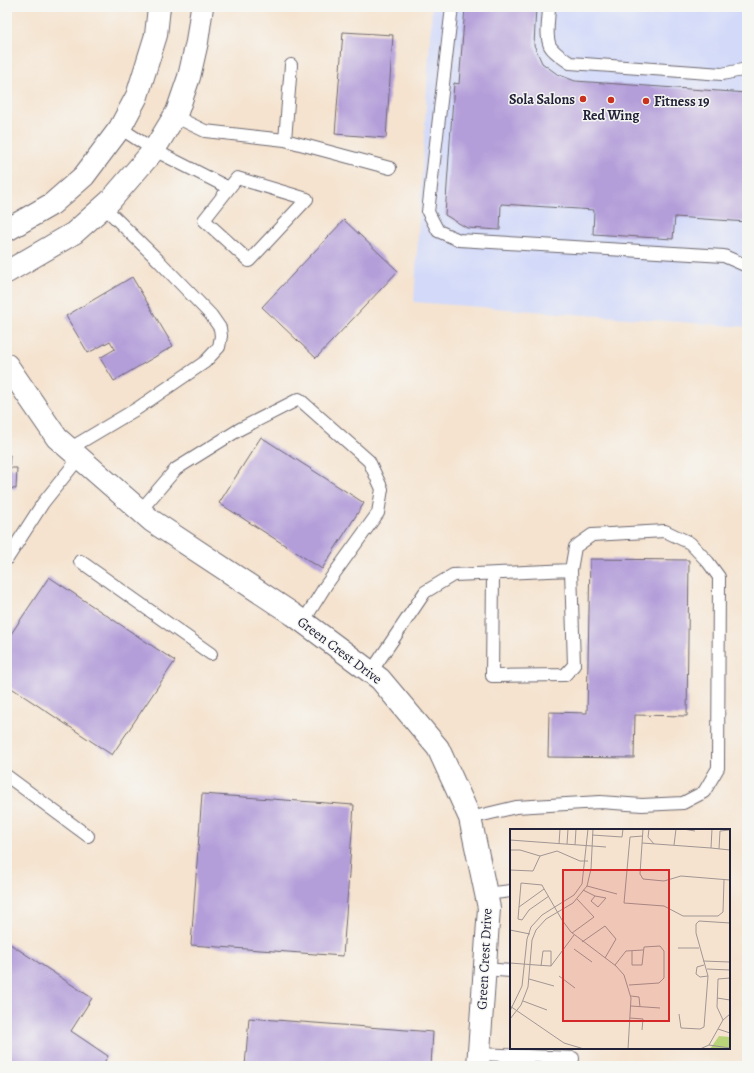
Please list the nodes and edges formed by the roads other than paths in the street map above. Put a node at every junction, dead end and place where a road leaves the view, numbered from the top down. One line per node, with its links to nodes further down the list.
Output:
1 (159, 7): 8 (street)
2 (202, 7): 7 (street)
3 (452, 7): 15 (lane)
4 (550, 7): 6 (lane)
5 (292, 65): 9 (lane)
6 (747, 69)
7 (174, 116): 9 (lane); 10 (street)
8 (120, 128): 10 (lane); 14 (street)
9 (285, 140): 11 (lane)
10 (154, 150): 12 (lane); 13 (street)
11 (390, 168)
12 (229, 188): 12 (lane)
13 (104, 207): 16 (street); 18 (lane)
14 (7, 230)
15 (747, 266)
16 (7, 272)
17 (7, 365): 18 (street, Green Crest Drive)
18 (74, 453): 19 (street, Green Crest Drive); 20 (lane)
19 (140, 511): 24 (street, Green Crest Drive); 24 (lane)
20 (7, 559)
21 (80, 560): 25 (lane)
22 (571, 570): 23 (lane); 23 (lane); 28 (lane)
23 (493, 574): 26 (lane)
24 (303, 622): 26 (street, Green Crest Drive)
25 (211, 654)
26 (371, 672): 28 (street, Green Crest Drive)
27 (7, 776): 29 (lane)
28 (470, 818): 31 (street, Green Crest Drive)
29 (88, 836)
30 (510, 891): 31 (lane)
31 (486, 894): 32 (street, Green Crest Drive)
32 (484, 969): 33 (lane); 34 (street, Green Crest Drive)
33 (510, 971)
34 (478, 1060): 35 (lane)
35 (572, 1066)

